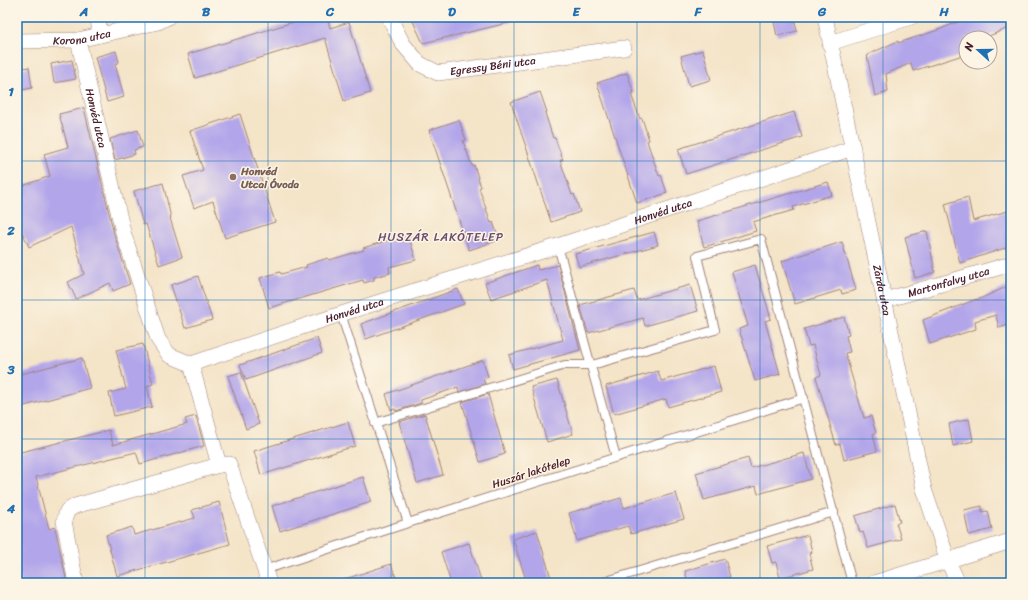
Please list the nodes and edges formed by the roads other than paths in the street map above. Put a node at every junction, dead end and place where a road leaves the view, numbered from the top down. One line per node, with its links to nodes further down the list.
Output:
1 (98, 17): 6 (street)
2 (168, 17): 6 (street, Korona utca)
3 (390, 17): 10 (street, Egressy Béni utca)
4 (825, 17): 9 (street, Zárda utca)
5 (911, 17): 9 (street)
6 (100, 35): 7 (street, Korona utca)
7 (78, 40): 8 (street, Korona utca); 16 (street, Honvéd utca)
8 (17, 41)
9 (830, 43): 11 (street, Zárda utca)
10 (624, 48)
11 (853, 148): 12 (street, Honvéd utca); 14 (street, Zárda utca)
12 (558, 246): 15 (street, Honvéd utca); 17 (lane)
13 (1011, 264): 14 (street, Martonfalvy utca)
14 (885, 300): 25 (street, Zárda utca)
15 (341, 314): 16 (street, Honvéd utca); 19 (lane)
16 (191, 364): 21 (street)
17 (592, 365): 18 (lane); 19 (lane); 20 (lane)
18 (804, 398): 20 (lane, Huszár lakótelep); 22 (lane)
19 (375, 423): 23 (lane)
20 (616, 457): 23 (lane, Huszár lakótelep)
21 (219, 465): 26 (street); 27 (street)
22 (834, 512): 28 (lane); 29 (lane)
23 (408, 522): 26 (lane, Huszár lakótelep)
24 (1011, 541): 25 (street)
25 (948, 560): 30 (street); 31 (street, Zárda utca)
26 (266, 576)
27 (76, 583)
28 (600, 583)
29 (852, 583)
30 (874, 583)
31 (958, 583)

